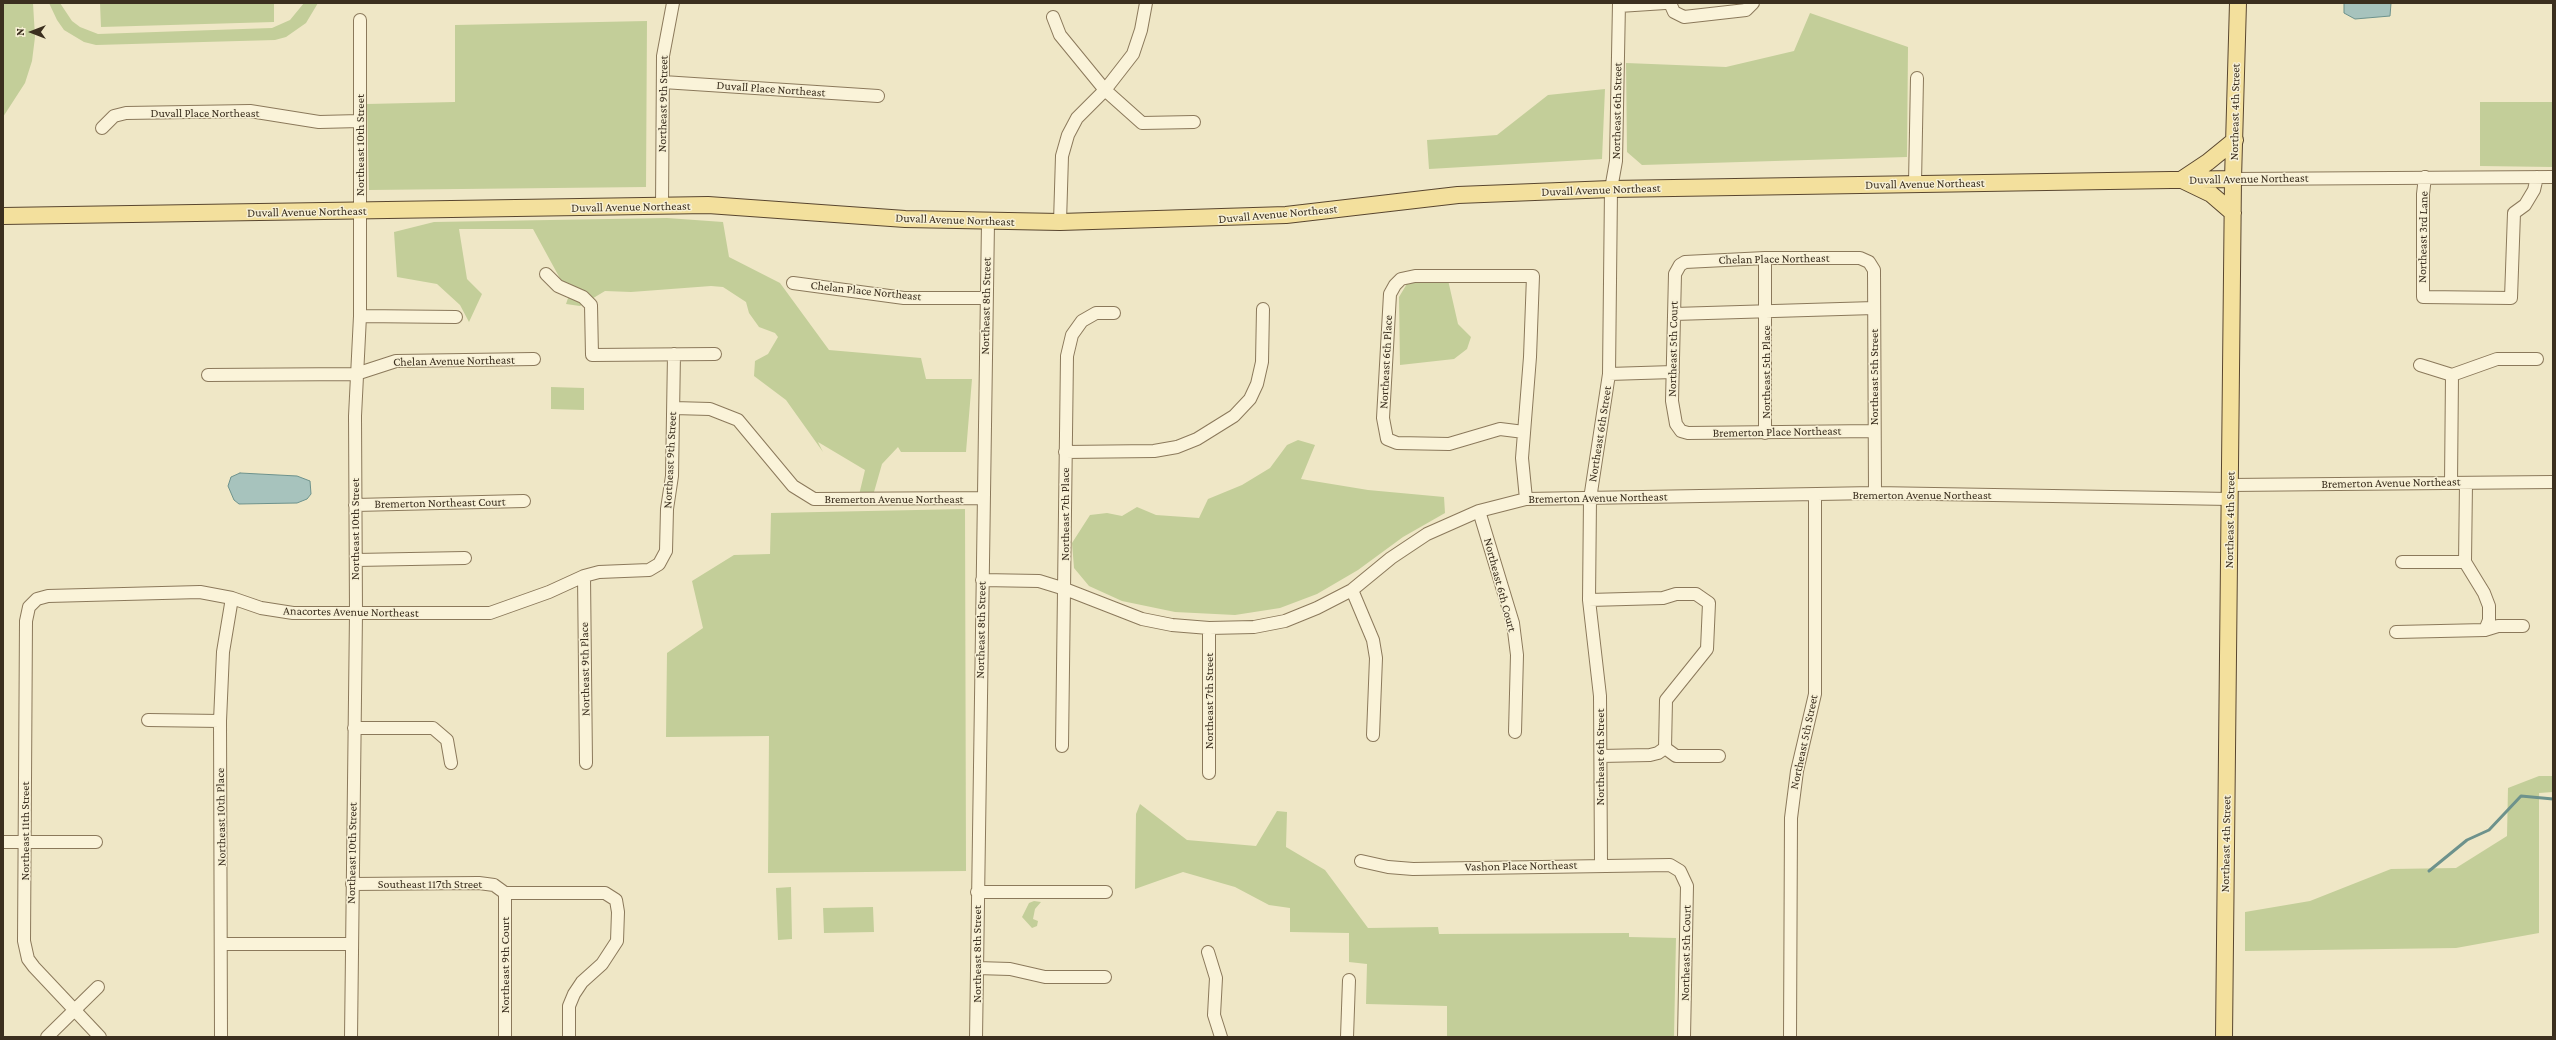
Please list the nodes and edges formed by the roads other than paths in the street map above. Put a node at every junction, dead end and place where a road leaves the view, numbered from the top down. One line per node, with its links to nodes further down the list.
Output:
1 (673, 3): 11 (street, Northeast 9th Street)
2 (1146, 3): 12 (street)
3 (1665, 3): 7 (street)
4 (1670, 3): 5 (street)
5 (1753, 3)
6 (2238, 3): 17 (main road, Northeast 4th Street)
7 (1619, 4): 24 (street, Northeast 6th Street)
8 (1053, 17): 12 (street)
9 (360, 20): 14 (street, Northeast 10th Street)
10 (1917, 78): 23 (street)
11 (663, 82): 13 (street, Duvall Place Northeast); 25 (street, Northeast 9th Street)
12 (1106, 90): 15 (street); 30 (street)
13 (878, 96)
14 (360, 121): 16 (street, Duvall Place Northeast); 26 (street, Northeast 10th Street)
15 (1194, 122)
16 (102, 128)
17 (2235, 140): 21 (main road, Northeast 4th Street); 22 (main road)
18 (2538, 176): 19 (street, Duvall Avenue Northeast); 20 (street, Duvall Avenue Northeast); 20 (street, Northeast 3rd Lane)
19 (2553, 176)
20 (2425, 177): 21 (street, Duvall Avenue Northeast)
21 (2233, 179): 22 (main road, Duvall Avenue Northeast); 27 (main road, Northeast 4th Street)
22 (2181, 180): 23 (main road, Duvall Avenue Northeast); 27 (main road)
23 (1915, 184): 24 (main road, Duvall Avenue Northeast)
24 (1611, 189): 30 (main road, Duvall Avenue Northeast); 51 (street, Northeast 6th Street)
25 (662, 206): 26 (main road, Duvall Avenue Northeast); 29 (main road, Duvall Avenue Northeast)
26 (360, 211): 28 (main road, Duvall Avenue Northeast); 42 (street, Northeast 10th Street)
27 (2233, 213): 63 (main road, Northeast 4th Street)
28 (3, 216)
29 (988, 222): 30 (main road, Duvall Avenue Northeast); 36 (street, Northeast 8th Street)
30 (1060, 222)
31 (1765, 258): 32 (street, Chelan Place Northeast); 33 (street, Chelan Place Northeast); 39 (street, Northeast 5th Place)
32 (1869, 262): 37 (street, Northeast 5th Street)
33 (1680, 265): 41 (street, Northeast 5th Court)
34 (546, 274): 44 (street)
35 (793, 283): 36 (street, Chelan Place Northeast)
36 (986, 298): 66 (street, Northeast 8th Street)
37 (1874, 308): 39 (street, Northeast 5th Place); 55 (street, Northeast 5th Street)
38 (1263, 309): 59 (street)
39 (1766, 311): 41 (street, Northeast 5th Place); 58 (street, Northeast 5th Place)
40 (1114, 313): 59 (street, Northeast 7th Place)
41 (1674, 314): 49 (street, Northeast 5th Court)
42 (360, 316): 43 (street); 50 (street, Northeast 10th Street)
43 (456, 317)
44 (674, 354): 45 (street); 54 (street, Northeast 9th Street)
45 (715, 354)
46 (534, 359): 50 (street, Chelan Avenue Northeast)
47 (2537, 359): 53 (street)
48 (2420, 365): 53 (street)
49 (1673, 372): 51 (street); 57 (street, Northeast 5th Court)
50 (356, 374): 52 (street, Chelan Avenue Northeast); 70 (street, Northeast 10th Street)
51 (1609, 374): 68 (street, Northeast 6th Street)
52 (208, 375)
53 (2452, 375): 62 (street)
54 (674, 408): 66 (street, Bremerton Avenue Northeast); 76 (street, Northeast 9th Street)
55 (1874, 431): 58 (street, Bremerton Place Northeast); 64 (street, Northeast 5th Street)
56 (1524, 432): 56 (street, Northeast 6th Place); 67 (street)
57 (1681, 432): 58 (street, Bremerton Place Northeast)
58 (1765, 433)
59 (1066, 452): 79 (street, Northeast 7th Place)
60 (2466, 482): 61 (street, Bremerton Avenue Northeast); 62 (street, Bremerton Avenue Northeast); 75 (street)
61 (2553, 482)
62 (2451, 483): 63 (street, Bremerton Avenue Northeast)
63 (2230, 492): 64 (street, Bremerton Avenue Northeast); 130 (main road, Northeast 4th Street)
64 (1875, 493): 65 (street, Bremerton Avenue Northeast)
65 (1815, 495): 68 (street, Bremerton Avenue Northeast); 129 (street, Northeast 5th Street)
66 (983, 498): 78 (street, Northeast 8th Street)
67 (1526, 499): 68 (street, Bremerton Avenue Northeast); 71 (street, Bremerton Avenue Northeast)
68 (1590, 499): 83 (street, Northeast 6th Street)
69 (524, 501): 70 (street, Bremerton Northeast Court)
70 (355, 505): 73 (street, Northeast 10th Street)
71 (1479, 511): 80 (street, Bremerton Avenue Northeast); 92 (street, Northeast 6th Court)
72 (465, 558): 73 (street)
73 (356, 560): 84 (street, Northeast 10th Street)
74 (2402, 562): 75 (street)
75 (2465, 562): 87 (street)
76 (659, 564): 77 (street, Anacortes Avenue Northeast)
77 (584, 576): 84 (street, Anacortes Avenue Northeast); 99 (street, Northeast 9th Place)
78 (982, 580): 79 (street, Bremerton Avenue Northeast); 108 (street, Northeast 8th Street)
79 (1065, 589): 86 (street, Bremerton Avenue Northeast); 94 (street, Northeast 7th Place)
80 (1352, 590): 86 (street, Bremerton Avenue Northeast); 93 (street)
81 (232, 598): 82 (street, Anacortes Avenue Northeast); 84 (street, Anacortes Avenue Northeast); 90 (street, Northeast 10th Place)
82 (37, 599): 102 (street, Northeast 11th Street)
83 (1589, 600): 95 (street); 96 (street, Northeast 6th Street)
84 (356, 613): 91 (street, Northeast 10th Street)
85 (2523, 626): 87 (street)
86 (1209, 628): 100 (street, Northeast 7th Street)
87 (2485, 630): 88 (street)
88 (2396, 632)
89 (148, 720): 90 (street)
90 (220, 721): 111 (street, Northeast 10th Place)
91 (354, 728): 98 (street); 107 (street, Northeast 10th Street)
92 (1515, 732)
93 (1373, 735)
94 (1062, 746)
95 (1665, 748): 96 (street); 97 (street)
96 (1601, 756): 105 (street, Northeast 6th Street)
97 (1719, 756)
98 (451, 763)
99 (586, 763)
100 (1209, 773)
101 (3, 842): 102 (street)
102 (24, 842): 103 (street); 118 (street, Northeast 11th Street)
103 (96, 842)
104 (1360, 861): 105 (street, Vashon Place Northeast)
105 (1601, 865): 106 (street, Vashon Place Northeast)
106 (1680, 871): 128 (street, Northeast 5th Court)
107 (352, 884): 110 (street, Southeast 117th Street); 112 (street, Northeast 10th Street)
108 (977, 892): 109 (street); 114 (street, Northeast 8th Street)
109 (1106, 892)
110 (505, 893): 123 (street, Northeast 9th Court); 124 (street)
111 (222, 944): 112 (street); 121 (street, Northeast 10th Place)
112 (351, 944): 122 (street, Northeast 10th Street)
113 (1208, 952): 126 (street)
114 (977, 968): 115 (street); 125 (street, Northeast 8th Street)
115 (1105, 977)
116 (1349, 980): 127 (street)
117 (98, 987): 118 (street)
118 (75, 1011): 119 (street); 120 (street, Northeast 11th Street)
119 (48, 1037)
120 (100, 1037)
121 (221, 1037)
122 (351, 1037)
123 (505, 1037)
124 (569, 1037)
125 (976, 1037)
126 (1221, 1037)
127 (1347, 1037)
128 (1684, 1037)
129 (1790, 1037)
130 (2224, 1037)

